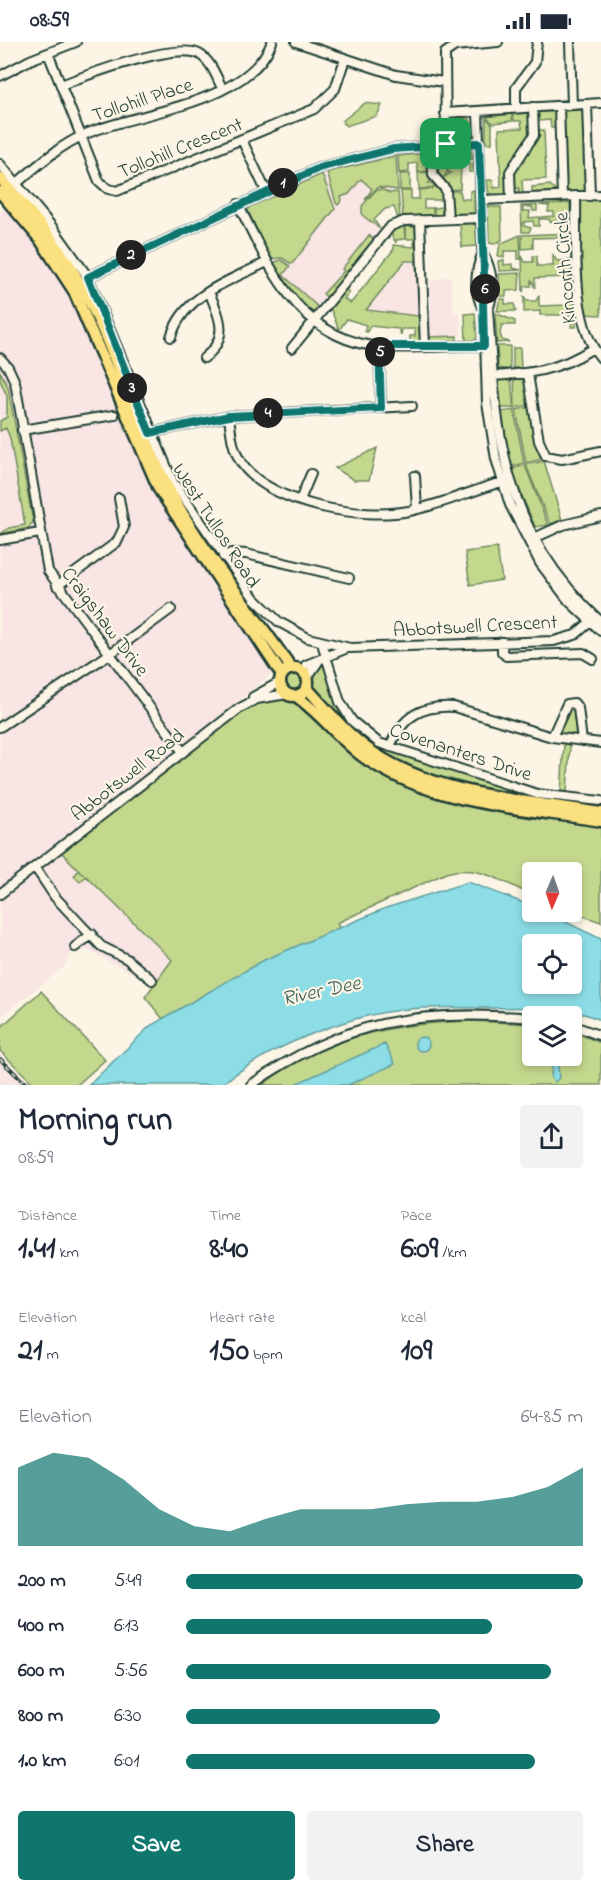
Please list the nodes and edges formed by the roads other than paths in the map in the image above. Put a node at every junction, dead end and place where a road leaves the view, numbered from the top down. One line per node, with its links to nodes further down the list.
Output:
1 (76, 42): 7 (street)
2 (272, 42): 12 (street, Tollohill Place)
3 (296, 42): 8 (street)
4 (498, 42): 10 (street)
5 (537, 42): 18 (street)
6 (570, 42): 15 (street)
7 (48, 53): 9 (street); 11 (street, Tollohill Crescent)
8 (345, 59): 10 (street); 22 (street, Tollohill Crescent)
9 (0, 76)
10 (444, 82): 20 (street)
11 (61, 84): 12 (street); 21 (street, Tollohill Crescent)
12 (222, 88): 21 (street, Tollohill Place)
13 (586, 104): 14 (street); 15 (street); 33 (street)
14 (601, 104)
15 (572, 105): 16 (street)
16 (559, 106): 17 (street); 34 (street)
17 (533, 107): 18 (street); 35 (street)
18 (516, 108): 19 (street)
19 (478, 111): 20 (street); 23 (street)
20 (445, 113): 24 (street)
21 (81, 136): 22 (street, Tollohill Crescent); 28 (street, Tollohill Place)
22 (243, 140): 29 (street)
23 (479, 143): 24 (street); 36 (street)
24 (446, 144): 25 (street)
25 (432, 145): 29 (street); 39 (street)
26 (0, 165): 28 (street, Abbotswell Crescent)
27 (0, 178): 88 (main road, West Tullos Road)
28 (16, 184): 43 (street, Abbotswell Crescent)
29 (266, 191): 37 (street)
30 (0, 192): 88 (main road, West Tullos Road)
31 (601, 195): 33 (street, Kincorth Circle)
32 (576, 196): 33 (street, Kincorth Circle); 34 (street); 52 (street, Kincorth Circle)
33 (590, 196)
34 (562, 197): 35 (street)
35 (510, 199): 36 (street)
36 (481, 200): 38 (street)
37 (238, 204): 42 (street); 43 (street)
38 (482, 218): 39 (street); 41 (street)
39 (448, 219): 40 (street)
40 (420, 220): 46 (street); 50 (street)
41 (483, 254): 45 (street); 45 (street); 45 (street)
42 (267, 262): 44 (street); 46 (street)
43 (88, 277): 63 (street, Abbotswell Crescent)
44 (209, 292): 47 (street); 54 (street)
45 (486, 308): 49 (street)
46 (314, 321): 48 (street); 51 (street)
47 (171, 337)
48 (379, 346): 50 (street); 59 (street)
49 (487, 346): 50 (street); 57 (street)
50 (425, 347)
51 (292, 348)
52 (593, 348): 55 (street, Kincorth Circle); 56 (street)
53 (0, 358): 62 (street, Craigshaw Drive)
54 (204, 358)
55 (601, 358)
56 (528, 374): 57 (street); 64 (street)
57 (489, 376): 67 (street)
58 (412, 406): 59 (street)
59 (381, 408): 61 (street)
60 (114, 415): 62 (street)
61 (229, 416): 63 (street); 69 (street)
62 (22, 430): 72 (street, Craigshaw Drive)
63 (150, 433): 75 (street, Abbotswell Crescent)
64 (601, 452)
65 (311, 474): 69 (street)
66 (415, 476): 70 (street)
67 (505, 481): 70 (street); 74 (street)
68 (119, 498): 77 (street)
69 (300, 500): 70 (street)
70 (417, 509)
71 (601, 516): 74 (street)
72 (40, 533): 73 (street); 77 (street, Craigshaw Drive)
73 (0, 540)
74 (531, 540): 79 (street)
75 (223, 556): 76 (street); 82 (street, Abbotswell Crescent)
76 (349, 578)
77 (57, 586): 84 (street, Craigshaw Drive)
78 (171, 609): 84 (street)
79 (596, 620): 80 (street); 81 (street, Abbotswell Crescent)
80 (601, 631)
81 (502, 642): 83 (street, Abbotswell Crescent); 86 (street)
82 (322, 643): 83 (street, Abbotswell Crescent); 85 (street, Covenanters Drive)
83 (350, 648): 85 (street, Abbotswell Crescent)
84 (110, 654): 92 (street); 97 (street, Craigshaw Drive)
85 (327, 656): 87 (street, Abbotswell Crescent); 89 (street, Abbotswell Crescent); 96 (street, Covenanters Drive)
86 (593, 659)
87 (306, 665)
88 (285, 675): 89 (main road); 90 (main road); 91 (street)
89 (307, 683): 90 (main road); 99 (main road)
90 (292, 695): 91 (street); 100 (main road)
91 (240, 708): 97 (street, Abbotswell Road)
92 (0, 727)
93 (552, 737): 94 (street); 94 (street); 96 (street)
94 (582, 741): 95 (street)
95 (601, 742)
96 (390, 747): 98 (street, Covenanters Drive)
97 (183, 752): 101 (street, Abbotswell Road)
98 (601, 801)
99 (601, 813)
100 (601, 821)
101 (35, 867): 102 (street, Abbotswell Road); 103 (street)
102 (0, 894)
103 (92, 934): 104 (street); 105 (street)
104 (75, 947)
105 (152, 980)
106 (522, 1018): 109 (street)
107 (582, 1029): 108 (street)
108 (601, 1036)
109 (251, 1085)

